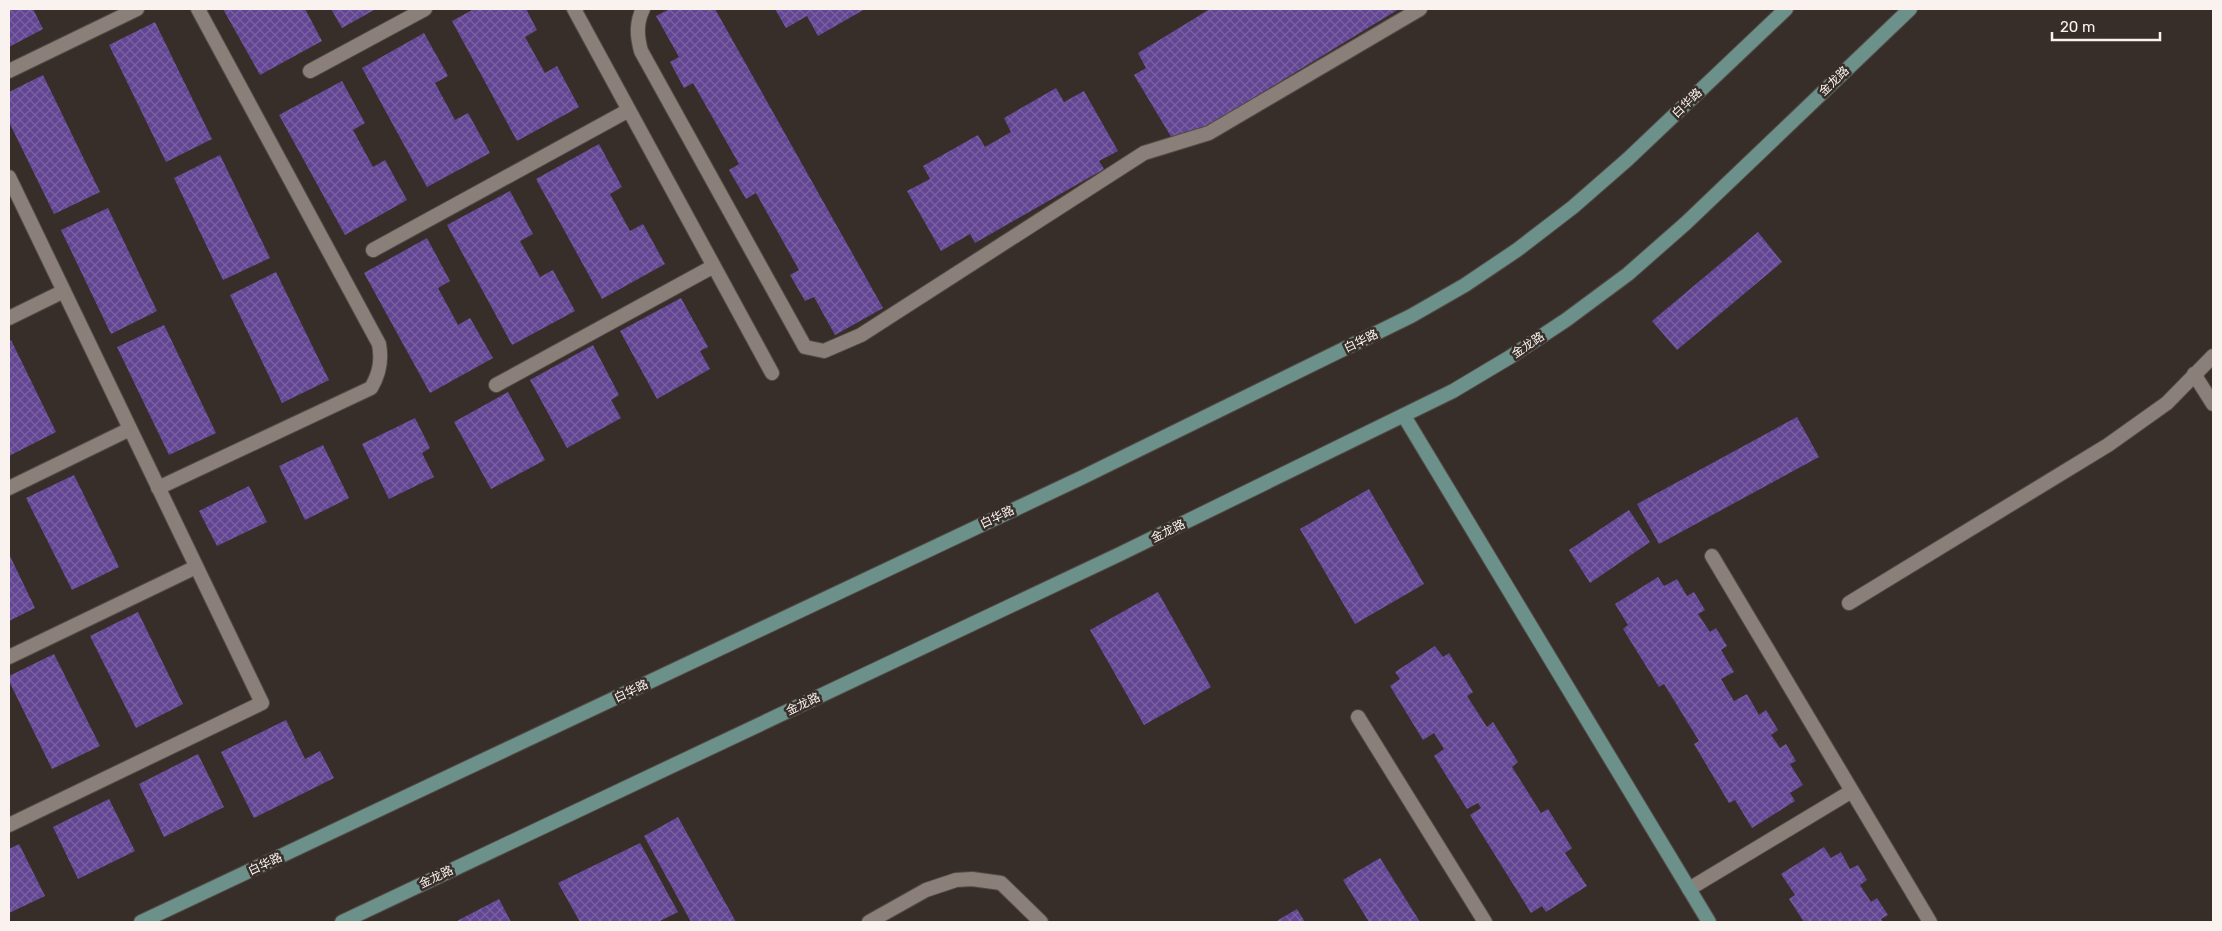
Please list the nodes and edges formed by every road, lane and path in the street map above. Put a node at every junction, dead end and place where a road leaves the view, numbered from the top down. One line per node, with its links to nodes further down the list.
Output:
1 (137, 9): 9 (street)
2 (198, 9): 25 (street)
3 (425, 9): 10 (street)
4 (574, 9): 11 (street)
5 (643, 9): 6 (street)
6 (1420, 9)
7 (1786, 9): 34 (main road, 白华路)
8 (1910, 9): 22 (main road, 金龙路)
9 (9, 70)
10 (310, 71)
11 (629, 110): 13 (street); 14 (street)
12 (9, 177): 15 (street)
13 (373, 250)
14 (714, 266): 18 (street); 20 (street)
15 (64, 291): 16 (street); 23 (street)
16 (9, 318)
17 (2213, 356): 19 (street)
18 (772, 373)
19 (2194, 374): 21 (street); 28 (street)
20 (496, 384)
21 (2213, 404)
22 (1404, 416): 33 (main road); 35 (main road, 金龙路)
23 (130, 429): 24 (street); 25 (street)
24 (9, 488)
25 (158, 488): 27 (street)
26 (1712, 556): 31 (street)
27 (196, 567): 29 (street); 32 (street)
28 (1849, 603)
29 (9, 658)
30 (1358, 717): 38 (street)
31 (1852, 791): 33 (street); 40 (street)
32 (9, 825)
33 (1689, 889): 39 (main road)
34 (141, 922)
35 (342, 922)
36 (869, 922): 37 (street)
37 (1041, 922)
38 (1485, 922)
39 (1709, 922)
40 (1930, 922)

